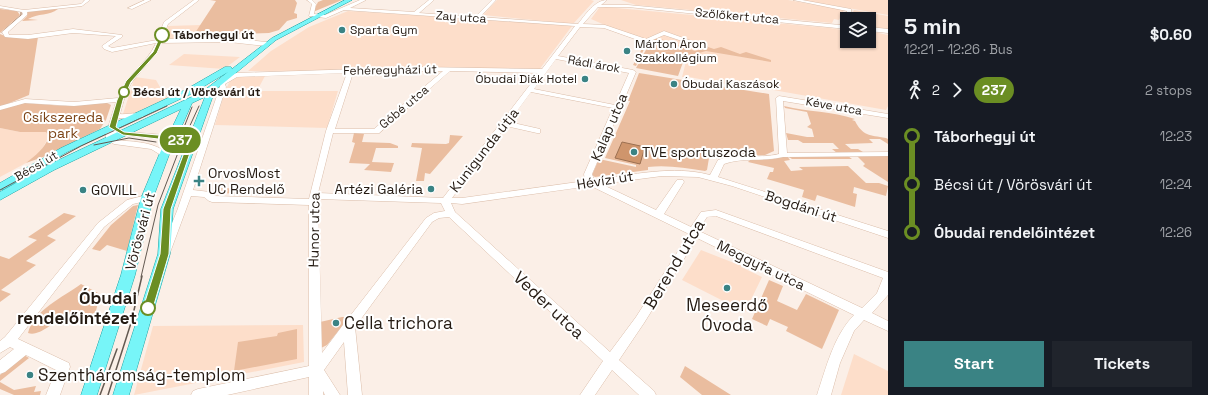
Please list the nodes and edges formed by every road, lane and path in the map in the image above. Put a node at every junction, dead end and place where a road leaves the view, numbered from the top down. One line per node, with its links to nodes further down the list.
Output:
1 (88, 0): 18 (street)
2 (148, 0): 16 (street)
3 (197, 0): 27 (street)
4 (309, 0): 21 (street)
5 (349, 0): 21 (main road, Bécsi út)
6 (364, 0): 17 (street, Bécsi út)
7 (432, 0): 20 (street)
8 (494, 0): 22 (street)
9 (594, 0): 12 (street, Szőlőkert utca)
10 (612, 0): 13 (street)
11 (795, 0): 19 (street)
12 (603, 1): 13 (street, Szőlőkert utca); 15 (street, Kunigunda útja)
13 (628, 6): 15 (street, Szőlőkert utca); 24 (street, Szőlőkert utca)
14 (0, 7): 18 (street)
15 (595, 7): 23 (street, Kunigunda útja)
16 (130, 8)
17 (343, 9): 20 (street, Zay utca); 21 (street, Bécsi út)
18 (24, 11): 27 (street)
19 (849, 12)
20 (416, 14): 22 (street, Zay utca)
21 (318, 16): 28 (main road, Bécsi út)
22 (476, 18): 23 (street, Zay utca)
23 (579, 25): 29 (street, Zay utca); 30 (street, Kunigunda útja)
24 (840, 27)
25 (876, 30): 26 (street)
26 (888, 31)
27 (160, 41): 28 (street); 40 (street)
28 (265, 45): 32 (main road, Bécsi út); 37 (main road, Bécsi út)
29 (705, 47)
30 (555, 57): 34 (street, Kunigunda útja); 35 (street, Rádl árok)
31 (449, 70): 33 (street, Fehéregyházi út); 34 (street, Fehéregyházi út); 50 (street, Góbé utca)
32 (225, 71): 41 (main road); 44 (main road, Bécsi út)
33 (351, 71): 36 (street, Fehéregyházi út); 50 (street, Hunor utca)
34 (544, 71): 38 (street, Kunigunda útja)
35 (633, 72): 42 (street, Kalap utca)
36 (236, 75): 37 (street, Bécsi út)
37 (221, 83): 39 (main road, Bécsi út); 64 (street, Vörösvári út)
38 (530, 90): 42 (street); 47 (street, Kunigunda útja)
39 (211, 91): 41 (main road, Bécsi út); 56 (main road, Vörösvári út)
40 (120, 100): 43 (street); 45 (street)
41 (187, 104): 48 (main road, Bécsi út); 49 (main road, Vörösvári út)
42 (617, 107): 61 (street, Kalap utca)
43 (0, 108)
44 (143, 114): 45 (street); 52 (main road, Bécsi út)
45 (116, 115): 52 (street)
46 (888, 116): 59 (street, Kéve utca)
47 (505, 123): 51 (street); 68 (street, Kunigunda útja)
48 (141, 125): 53 (main road, Bécsi út); 54 (street)
49 (177, 127): 54 (street); 55 (main road, Vörösvári út)
50 (330, 131): 67 (street, Hunor utca)
51 (536, 131)
52 (111, 133): 53 (main road, Bécsi út); 58 (street); 63 (main road, Bécsi út); 65 (main road, Bécsi út)
53 (123, 134): 54 (street)
54 (148, 135): 55 (street)
55 (172, 137): 56 (street); 58 (main road, Vörösvári út)
56 (188, 150): 73 (main road, Vörösvári út)
57 (888, 154): 59 (street)
58 (164, 155): 66 (main road, Vörösvári út)
59 (783, 155): 60 (street)
60 (713, 178): 61 (street, Hévízi út); 72 (street, Bogdáni út)
61 (590, 182): 68 (street, Hévízi út); 70 (street, Meggyfa utca)
62 (680, 182): 70 (street)
63 (0, 187)
64 (189, 193): 67 (street, Hévízi út); 73 (street, Vörösvári út)
65 (0, 197)
66 (147, 198): 79 (street); 85 (main road, Vörösvári út)
67 (313, 199): 68 (street, Hévízi út); 83 (street, Hunor utca)
68 (445, 201): 69 (street, Kunigunda útja)
69 (450, 214): 77 (street, Kunigunda útja); 81 (street, Veder utca)
70 (658, 215): 71 (street, Meggyfa utca)
71 (695, 233): 74 (street, Berend utca); 76 (street, Meggyfa utca); 81 (street, Berend utca)
72 (888, 235)
73 (164, 254): 86 (main road, Vörösvári út)
74 (888, 276)
75 (888, 280): 76 (street)
76 (864, 315): 78 (street, Meggyfa utca); 93 (street)
77 (349, 324): 83 (street, Kunigunda útja); 90 (street)
78 (888, 326)
79 (5, 344): 80 (street)
80 (24, 348): 82 (street); 84 (street)
81 (610, 360): 91 (street, Berend utca); 92 (street, Veder utca)
82 (0, 368)
83 (316, 370): 87 (street); 88 (street, Hunor utca); 89 (street)
84 (53, 395)
85 (89, 395)
86 (122, 395)
87 (198, 395)
88 (316, 395)
89 (333, 395)
90 (355, 395)
91 (587, 395)
92 (649, 395)
93 (824, 395)

